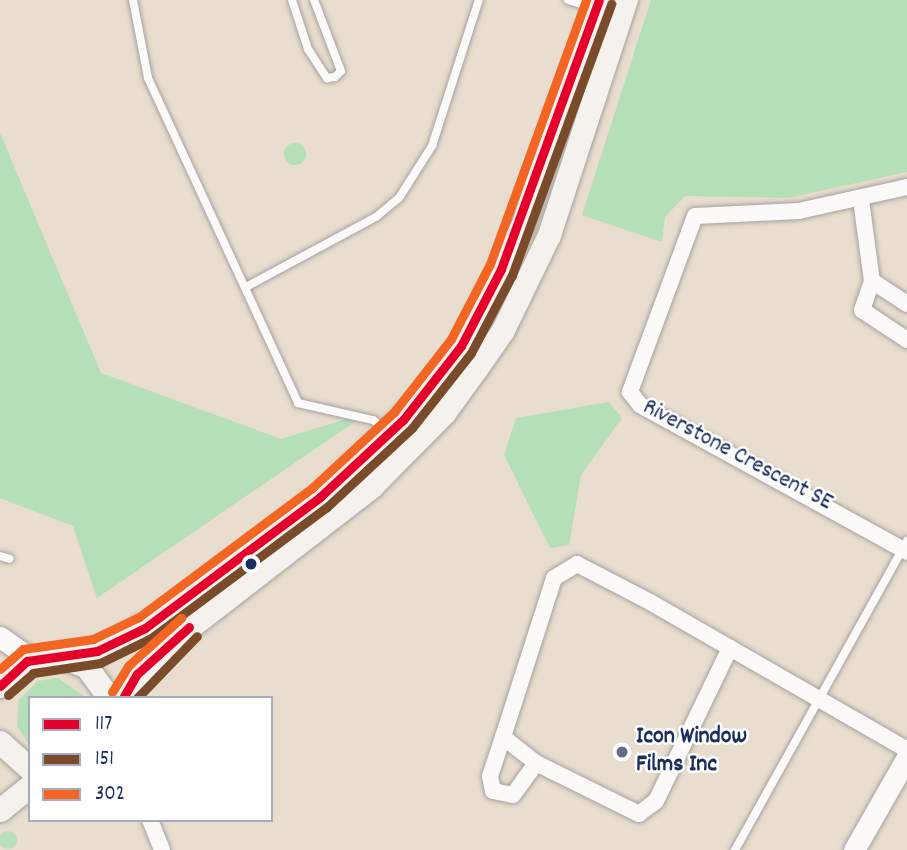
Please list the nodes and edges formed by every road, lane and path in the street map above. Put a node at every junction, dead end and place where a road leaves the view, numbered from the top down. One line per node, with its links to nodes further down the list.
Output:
1 (133, 0): 11 (lane)
2 (292, 0): 3 (lane)
3 (314, 0)
4 (479, 0): 11 (lane)
5 (568, 0): 6 (lane)
6 (597, 4): 7 (lane); 14 (main road)
7 (624, 8): 24 (main road)
8 (907, 187): 9 (street, Riverstone Crescent SE)
9 (861, 200): 10 (street); 15 (street, Riverstone Crescent SE)
10 (872, 281): 12 (street); 13 (street)
11 (246, 288): 14 (lane)
12 (907, 304)
13 (907, 340)
14 (389, 435): 20 (main road)
15 (905, 547): 25 (lane)
16 (0, 556): 17 (lane)
17 (10, 559)
18 (0, 637): 21 (street)
19 (730, 648): 25 (street); 26 (street); 30 (street)
20 (57, 656): 21 (main road); 23 (main road)
21 (32, 659): 22 (main road)
22 (0, 686)
23 (107, 696)
24 (125, 696)
25 (818, 699): 28 (street); 36 (lane)
26 (503, 737): 30 (street); 30 (street)
27 (0, 742): 31 (main road)
28 (907, 750)
29 (907, 757): 37 (street)
30 (536, 763)
31 (28, 767)
32 (28, 788): 33 (main road)
33 (0, 810)
34 (151, 822): 35 (street)
35 (162, 850)
36 (735, 850)
37 (854, 850)

